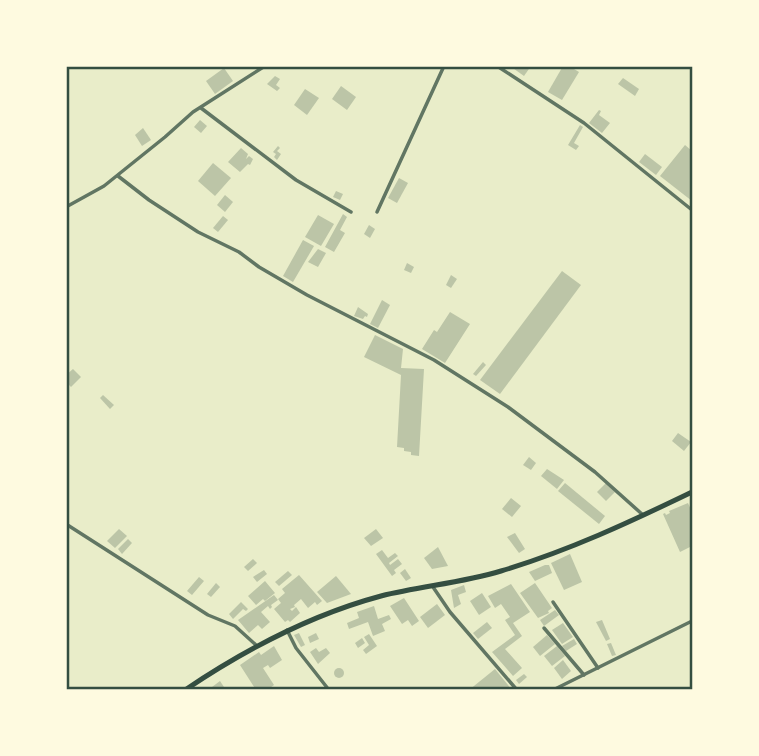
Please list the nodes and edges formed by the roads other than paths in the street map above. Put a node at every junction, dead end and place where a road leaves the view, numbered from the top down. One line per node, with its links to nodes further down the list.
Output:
1 (265, 66): 4 (street)
2 (444, 66): 9 (street)
3 (496, 66): 7 (street)
4 (200, 107): 5 (street); 8 (street)
5 (118, 176): 6 (street); 11 (street)
6 (66, 207)
7 (692, 210)
8 (351, 212)
9 (377, 212)
10 (692, 492): 11 (main road)
11 (643, 515): 13 (main road)
12 (66, 524): 18 (street)
13 (433, 587): 17 (main road); 23 (street)
14 (552, 602): 19 (street)
15 (692, 621): 19 (street)
16 (544, 628): 20 (street)
17 (287, 630): 18 (main road); 22 (street)
18 (256, 645): 21 (main road)
19 (598, 668): 20 (street)
20 (584, 675): 24 (street)
21 (185, 690)
22 (329, 690)
23 (517, 690)
24 (554, 690)

